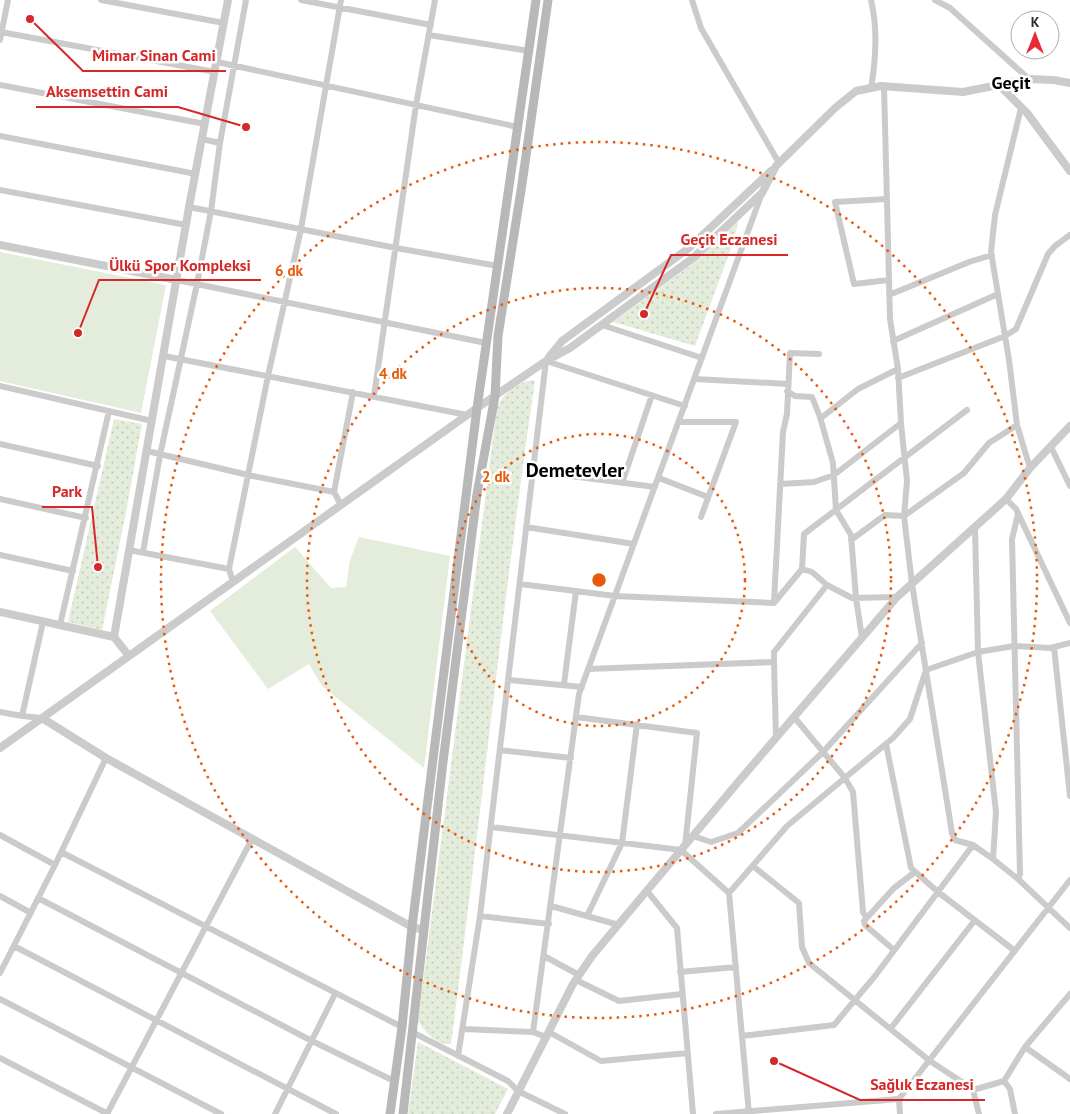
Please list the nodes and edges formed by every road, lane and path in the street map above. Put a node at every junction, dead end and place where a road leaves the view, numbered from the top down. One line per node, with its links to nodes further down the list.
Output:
1 (8, 0): 16 (street)
2 (101, 0): 14 (street)
3 (228, 0): 14 (street)
4 (246, 0): 21 (street)
5 (301, 0): 13 (street)
6 (341, 0): 13 (street)
7 (435, 0): 15 (street)
8 (536, 0): 19 (main road)
9 (548, 0): 77 (main road)
10 (692, 0): 37 (street)
11 (871, 0): 29 (street)
12 (935, 0): 23 (street)
13 (340, 8): 15 (street); 27 (street)
14 (224, 22): 20 (street)
15 (431, 25): 17 (street)
16 (2, 32): 18 (street); 22 (street)
17 (429, 35): 19 (street); 30 (street)
18 (0, 40)
19 (529, 51): 33 (main road)
20 (217, 62): 21 (street); 22 (street)
21 (234, 66): 27 (street); 36 (street)
22 (215, 72): 32 (street)
23 (1029, 79): 24 (street); 26 (street)
24 (1070, 83)
25 (0, 85): 32 (street)
26 (999, 85): 28 (street); 31 (street)
27 (327, 86): 30 (street); 46 (street)
28 (884, 86): 29 (street); 42 (street)
29 (871, 88): 37 (street)
30 (416, 105): 33 (street); 49 (street)
31 (1021, 108): 38 (street); 50 (street)
32 (205, 124): 35 (street)
33 (518, 127): 51 (main road)
34 (0, 136): 39 (street)
35 (202, 139): 36 (street); 39 (street)
36 (220, 143): 44 (street)
37 (777, 165): 41 (street); 67 (street)
38 (1070, 171)
39 (196, 174): 43 (street)
40 (0, 190): 45 (street)
41 (762, 193): 59 (street); 65 (street)
42 (887, 199): 53 (street); 53 (street)
43 (189, 207): 44 (street); 45 (street)
44 (211, 211): 46 (street); 54 (street)
45 (186, 225): 52 (street)
46 (301, 229): 49 (street); 57 (street)
47 (1070, 235): 60 (street)
48 (0, 245): 52 (street)
49 (396, 248): 51 (street); 58 (street)
50 (992, 255): 55 (street); 56 (street)
51 (498, 266): 62 (main road)
52 (177, 280): 54 (street); 64 (street)
53 (889, 280): 56 (street)
54 (198, 284): 57 (street); 66 (street)
55 (998, 294): 60 (street); 61 (street)
56 (889, 295): 61 (street)
57 (286, 302): 58 (street); 69 (street)
58 (385, 322): 62 (street); 76 (street)
59 (602, 325): 65 (street); 67 (street)
60 (1005, 336): 70 (street); 87 (street)
61 (894, 341): 68 (street)
62 (486, 343): 79 (main road)
63 (819, 354): 73 (street)
64 (164, 356): 66 (street); 84 (street)
65 (702, 358): 71 (street)
66 (181, 359): 69 (street); 92 (street)
67 (546, 361): 75 (street); 77 (street); 96 (street)
68 (898, 369): 70 (street); 83 (street)
69 (268, 376): 74 (street); 98 (street)
70 (898, 378): 86 (street)
71 (695, 379): 73 (street); 78 (street)
72 (0, 386): 81 (street)
73 (788, 388): 83 (street); 101 (street)
74 (354, 392): 76 (street); 104 (street)
75 (652, 395): 78 (street); 100 (street)
76 (374, 396): 82 (street)
77 (494, 396): 79 (street); 198 (main road)
78 (685, 406): 85 (street)
79 (477, 408): 82 (street); 196 (main road)
80 (967, 410): 93 (street)
81 (109, 411): 84 (street); 94 (street)
82 (467, 415): 108 (street)
83 (821, 418): 97 (street)
84 (152, 421): 91 (street)
85 (679, 422): 99 (street); 105 (street)
86 (901, 423): 93 (street); 97 (street)
87 (1017, 425): 95 (street); 111 (street)
88 (1070, 426): 90 (street)
89 (0, 444): 94 (street)
90 (1051, 447): 95 (street); 102 (street)
91 (146, 452): 92 (street); 118 (street)
92 (160, 455): 98 (street); 119 (street)
93 (905, 457): 109 (street); 111 (street)
94 (98, 466): 113 (street)
95 (1030, 468): 107 (street)
96 (533, 471): 100 (street); 114 (street)
97 (834, 475): 101 (street); 109 (street)
98 (248, 476): 104 (street); 121 (street)
99 (659, 478): 103 (street); 105 (street)
100 (622, 483): 103 (street)
101 (780, 484): 132 (street)
102 (1070, 486)
103 (656, 487): 117 (street)
104 (334, 492): 108 (street)
105 (708, 497): 112 (street)
106 (0, 498): 113 (street)
107 (1006, 499): 110 (street); 115 (street)
108 (341, 505): 124 (street)
109 (836, 510): 116 (street); 122 (street)
110 (1018, 514): 135 (street); 141 (street)
111 (904, 516): 116 (street); 126 (street)
112 (701, 517)
113 (86, 518): 123 (street)
114 (526, 528): 117 (street); 125 (street)
115 (975, 528): 126 (street); 143 (street)
116 (851, 540): 131 (street)
117 (634, 544): 129 (street)
118 (129, 550): 119 (street); 137 (street)
119 (143, 552): 121 (street)
120 (0, 555): 123 (street)
121 (229, 569): 124 (street)
122 (802, 569): 127 (street); 132 (street)
123 (73, 571): 136 (street)
124 (233, 582): 144 (street)
125 (520, 584): 128 (street); 148 (street)
126 (912, 584): 130 (street); 139 (street)
127 (827, 585): 131 (street); 145 (street)
128 (576, 591): 129 (street); 149 (street)
129 (615, 596): 132 (street); 146 (street)
130 (897, 597): 131 (street); 138 (street)
131 (856, 598): 138 (street)
132 (774, 603)
133 (0, 612): 134 (street)
134 (43, 622): 136 (street); 152 (street)
135 (1070, 623)
136 (60, 625): 137 (street)
137 (114, 637): 144 (street)
138 (862, 638): 154 (street)
139 (922, 643): 147 (street); 161 (street)
140 (1070, 643): 142 (street)
141 (1014, 646): 142 (street); 143 (street); 179 (street)
142 (1054, 647): 165 (street)
143 (978, 652): 147 (street); 175 (street)
144 (129, 656): 155 (street)
145 (774, 662): 146 (street); 157 (street)
146 (588, 668): 150 (street)
147 (926, 670): 158 (street); 172 (street)
148 (509, 680): 149 (street); 160 (street)
149 (564, 684): 150 (street)
150 (582, 687): 153 (street)
151 (0, 712): 152 (street)
152 (22, 716): 155 (street)
153 (576, 717): 156 (street); 163 (street)
154 (794, 717): 157 (street); 161 (street)
155 (42, 718): 159 (street); 162 (street)
156 (637, 724): 171 (street); 173 (street)
157 (776, 738): 169 (street)
158 (886, 744): 164 (street); 178 (street)
159 (0, 748)
160 (500, 750): 163 (street); 166 (street)
161 (823, 752): 164 (street); 169 (street)
162 (106, 758): 170 (street); 174 (street)
163 (571, 758): 168 (street)
164 (845, 778): 177 (street); 191 (street)
165 (1070, 796)
166 (491, 827): 168 (street); 189 (street)
167 (0, 835): 176 (street)
168 (561, 835): 171 (street); 186 (street)
169 (693, 836): 173 (street)
170 (252, 839): 195 (street); 196 (street)
171 (622, 842): 173 (street); 190 (street)
172 (973, 845): 175 (street); 182 (street)
173 (683, 848): 181 (street); 183 (street)
174 (61, 852): 176 (street); 195 (street)
175 (993, 859): 179 (street)
176 (55, 865): 185 (street)
177 (753, 866): 183 (street); 213 (street)
178 (915, 872): 182 (street); 191 (street)
179 (1018, 879): 187 (street)
180 (1070, 880): 187 (street)
181 (646, 891): 194 (street); 205 (street)
182 (938, 892): 192 (street); 200 (street)
183 (729, 893): 204 (street)
184 (0, 896): 188 (street)
185 (38, 898): 188 (street); 207 (street)
186 (551, 906): 190 (street); 193 (street)
187 (1049, 907): 197 (street); 201 (street)
188 (31, 913): 199 (street)
189 (480, 916): 193 (street); 217 (street)
190 (587, 916): 194 (street)
191 (866, 917): 200 (street)
192 (975, 920): 201 (street); 216 (street)
193 (549, 924): 202 (street)
194 (619, 924): 208 (street)
195 (206, 926): 207 (street); 209 (street)
196 (412, 927): 198 (street); 215 (main road)
197 (1070, 928)
198 (424, 930): 218 (main road)
199 (14, 946): 203 (street); 214 (street)
200 (894, 950): 213 (street)
201 (1015, 951): 227 (street)
202 (544, 956): 208 (street); 219 (street)
203 (3, 959): 206 (street)
204 (736, 967): 205 (street); 221 (street)
205 (680, 972): 210 (street)
206 (0, 973)
207 (181, 973): 214 (street); 222 (street)
208 (578, 978): 210 (street); 220 (street)
209 (335, 994): 215 (street); 222 (street)
210 (682, 994): 224 (street)
211 (1070, 994): 223 (street)
212 (0, 999): 228 (street)
213 (855, 999): 216 (street); 221 (street)
214 (156, 1020): 228 (street); 232 (street)
215 (402, 1027): 230 (main road)
216 (891, 1028): 227 (street)
217 (463, 1029): 219 (street); 225 (street)
218 (412, 1032): 225 (street); 242 (main road)
219 (533, 1032): 220 (street)
220 (548, 1034): 224 (street); 234 (street)
221 (742, 1036): 236 (street)
222 (312, 1041): 230 (street); 232 (street)
223 (1025, 1047): 229 (street); 231 (street)
224 (688, 1053): 245 (street)
225 (458, 1056): 234 (street)
226 (0, 1058): 237 (street)
227 (930, 1061): 233 (street); 235 (street)
228 (131, 1067): 237 (street); 238 (street)
229 (1070, 1079)
230 (394, 1081): 241 (main road)
231 (1004, 1081): 233 (street); 249 (street)
232 (288, 1089): 239 (street); 240 (street)
233 (973, 1090): 248 (street)
234 (518, 1091): 243 (street); 244 (street)
235 (899, 1099): 236 (street); 247 (street)
236 (749, 1113): 246 (street)
237 (107, 1114)
238 (221, 1114)
239 (275, 1114)
240 (336, 1114)
241 (390, 1114)
242 (403, 1114)
243 (506, 1114)
244 (565, 1114)
245 (693, 1114)
246 (716, 1114)
247 (900, 1114)
248 (979, 1114)
249 (1015, 1114)

